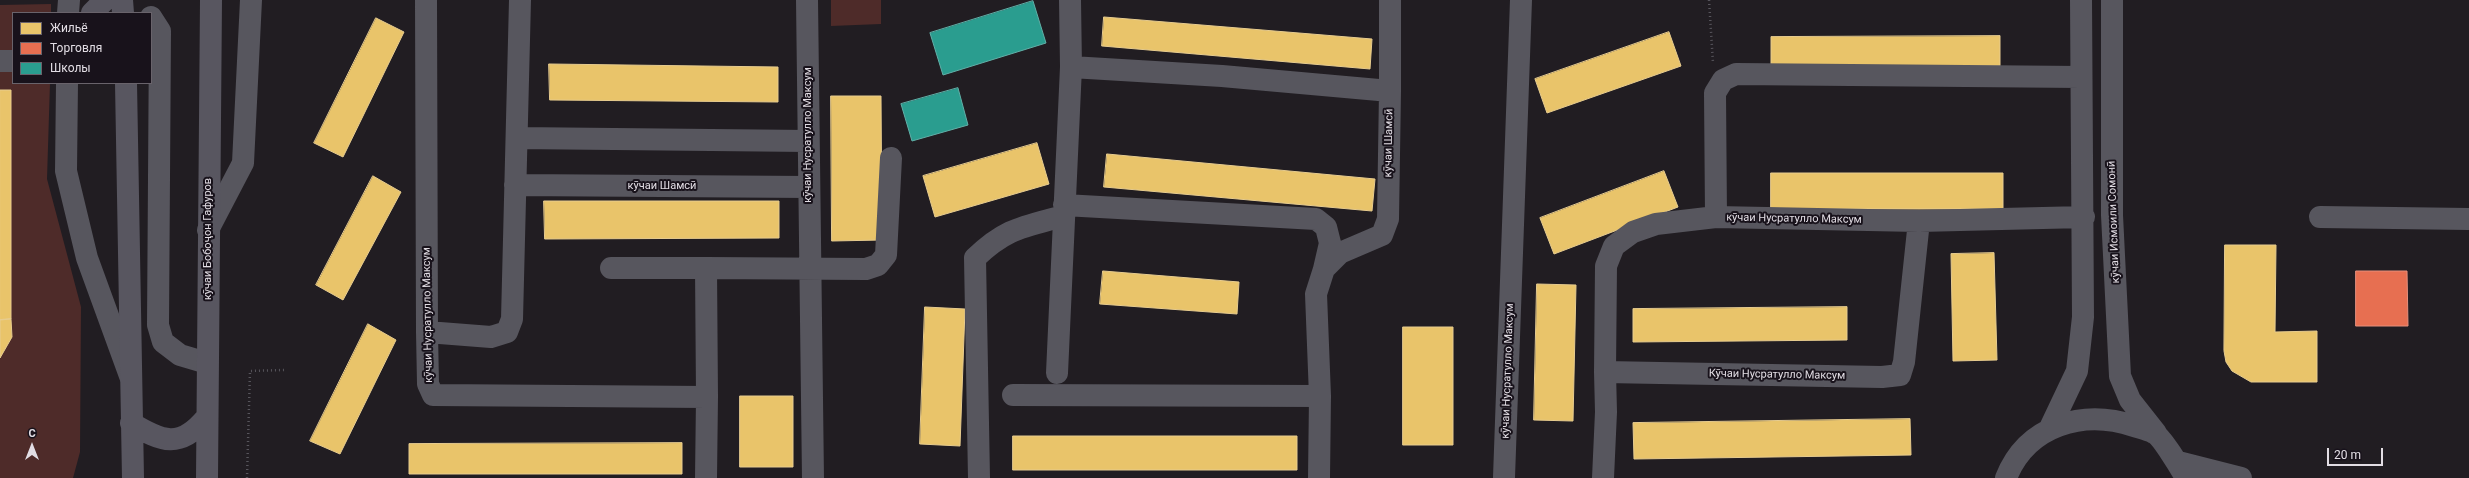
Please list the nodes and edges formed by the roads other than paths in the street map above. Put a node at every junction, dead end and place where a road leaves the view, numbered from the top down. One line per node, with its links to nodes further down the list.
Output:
1 (69, 0): 13 (street)
2 (211, 0): 35 (main road, кӯчаи Бобоҷон Гафуров)
3 (251, 0): 35 (street)
4 (426, 0): 40 (street, кӯчаи Нусратулло Максум)
5 (520, 0): 24 (street)
6 (807, 0): 25 (street, кӯчаи Нусратулло Максум)
7 (1070, 0): 19 (street)
8 (1390, 0): 23 (street)
9 (1521, 0): 60 (street, кӯчаи Нусратулло Максум)
10 (2081, 0): 20 (street)
11 (2112, 0): 51 (street, кӯчаи Исмоили Сомонӣ)
12 (118, 6): 14 (main road); 15 (street)
13 (68, 12)
14 (96, 12)
15 (142, 12)
16 (152, 19): 41 (street)
17 (0, 61): 18 (street)
18 (12, 61)
19 (1071, 66): 23 (street); 29 (street)
20 (2081, 77): 30 (street, кӯчаи Нусратулло Максум); 31 (street)
21 (67, 84): 44 (street)
22 (126, 84): 44 (main road)
23 (1390, 91): 38 (street, кӯчаи Шамсӣ)
24 (517, 138): 25 (street); 27 (street)
25 (808, 141): 28 (street, кӯчаи Нусратулло Максум)
26 (891, 158): 39 (street)
27 (515, 185): 28 (street, кӯчаи Шамсӣ); 40 (street)
28 (809, 187): 39 (street, кӯчаи Нусратулло Максум)
29 (1063, 211): 38 (street); 43 (street); 58 (street)
30 (1716, 217): 34 (street, кӯчаи Нусратулло Максум); 42 (street)
31 (2084, 217): 34 (street, кӯчаи Нусратулло Максум); 50 (street)
32 (2320, 217): 33 (street)
33 (2469, 219)
34 (1919, 221): 42 (street, Кӯчаи Нусратулло Максум)
35 (208, 230): 41 (main road, кӯчаи Бобоҷон Гафуров)
36 (611, 268): 37 (street)
37 (706, 268): 39 (street); 47 (street)
38 (1324, 268): 46 (street, кӯчаи Шамсӣ)
39 (809, 270): 57 (street, кӯчаи Нусратулло Максум)
40 (427, 332): 47 (street, кӯчаи Нусратулло Максум)
41 (207, 363): 48 (main road, кӯчаи Бобоҷон Гафуров)
42 (1605, 372): 61 (street)
43 (1057, 373)
44 (130, 377): 49 (main road)
45 (1012, 395): 46 (street)
46 (1320, 396): 59 (street, кӯчаи Шамсӣ)
47 (707, 397): 56 (street)
48 (206, 418): 49 (main road); 55 (main road, кӯчаи Бобоҷон Гафуров)
49 (131, 423): 54 (main road)
50 (2049, 430): 51 (street); 53 (street)
51 (2156, 434): 52 (street)
52 (2182, 470): 63 (street)
53 (2008, 473): 62 (street)
54 (133, 478)
55 (206, 478)
56 (706, 478)
57 (813, 478)
58 (979, 478)
59 (1319, 478)
60 (1504, 478)
61 (1603, 478)
62 (1992, 478)
63 (2241, 478)

